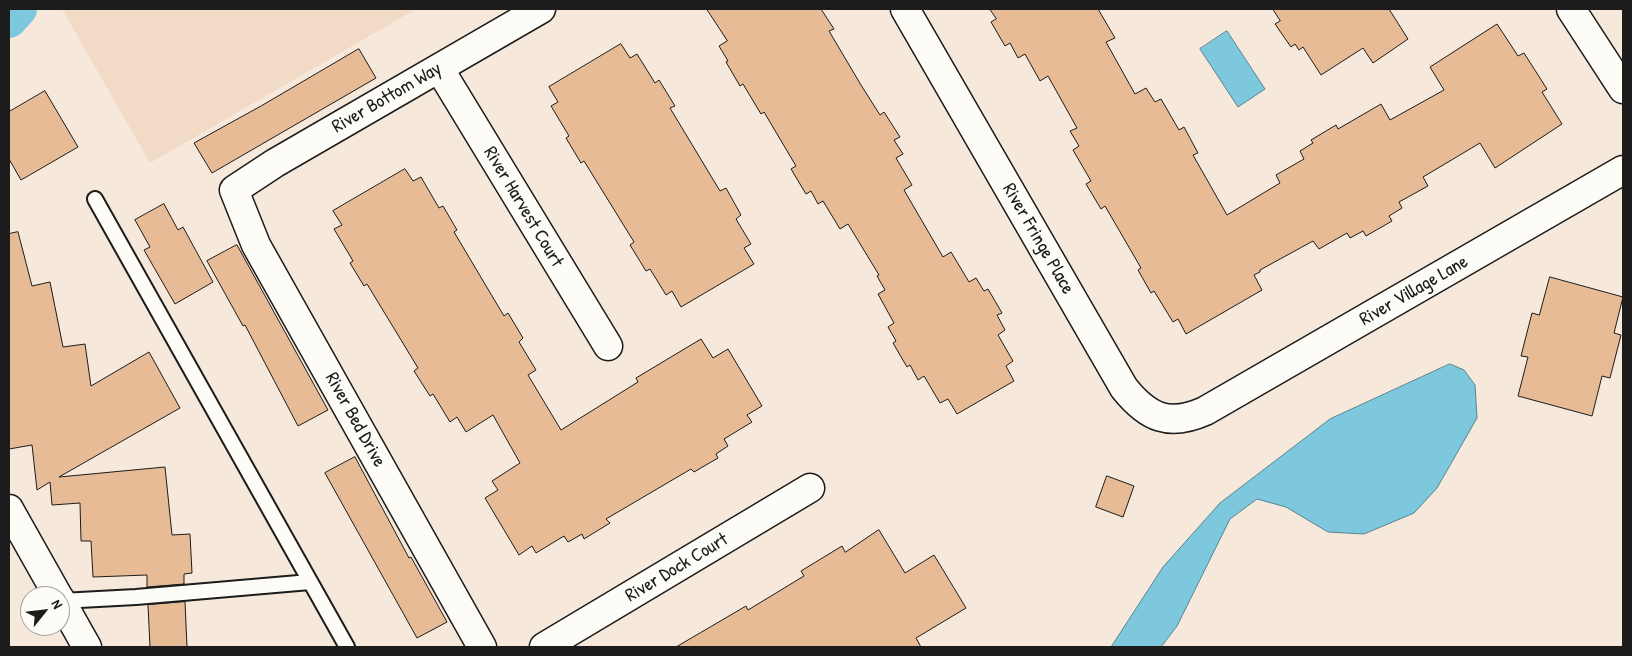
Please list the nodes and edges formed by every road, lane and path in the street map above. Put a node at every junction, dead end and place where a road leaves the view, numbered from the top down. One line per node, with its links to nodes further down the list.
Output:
1 (541, 9): 4 (street, River Bottom Way)
2 (905, 9): 10 (street, River Fringe Place)
3 (1571, 9): 5 (street)
4 (439, 68): 7 (street, River Bottom Way); 9 (street, River Harvest Court)
5 (1623, 89)
6 (1623, 170): 10 (street, River Village Lane)
7 (234, 190): 19 (street, River Bed Drive)
8 (94, 199): 13 (lane)
9 (608, 346)
10 (1205, 411)
11 (810, 488): 20 (street, River Dock Court)
12 (9, 509): 14 (street)
13 (310, 582): 15 (lane); 18 (lane)
14 (53, 586)
15 (70, 598)
16 (70, 617): 17 (street)
17 (87, 647)
18 (347, 647)
19 (482, 647)
20 (544, 647)

